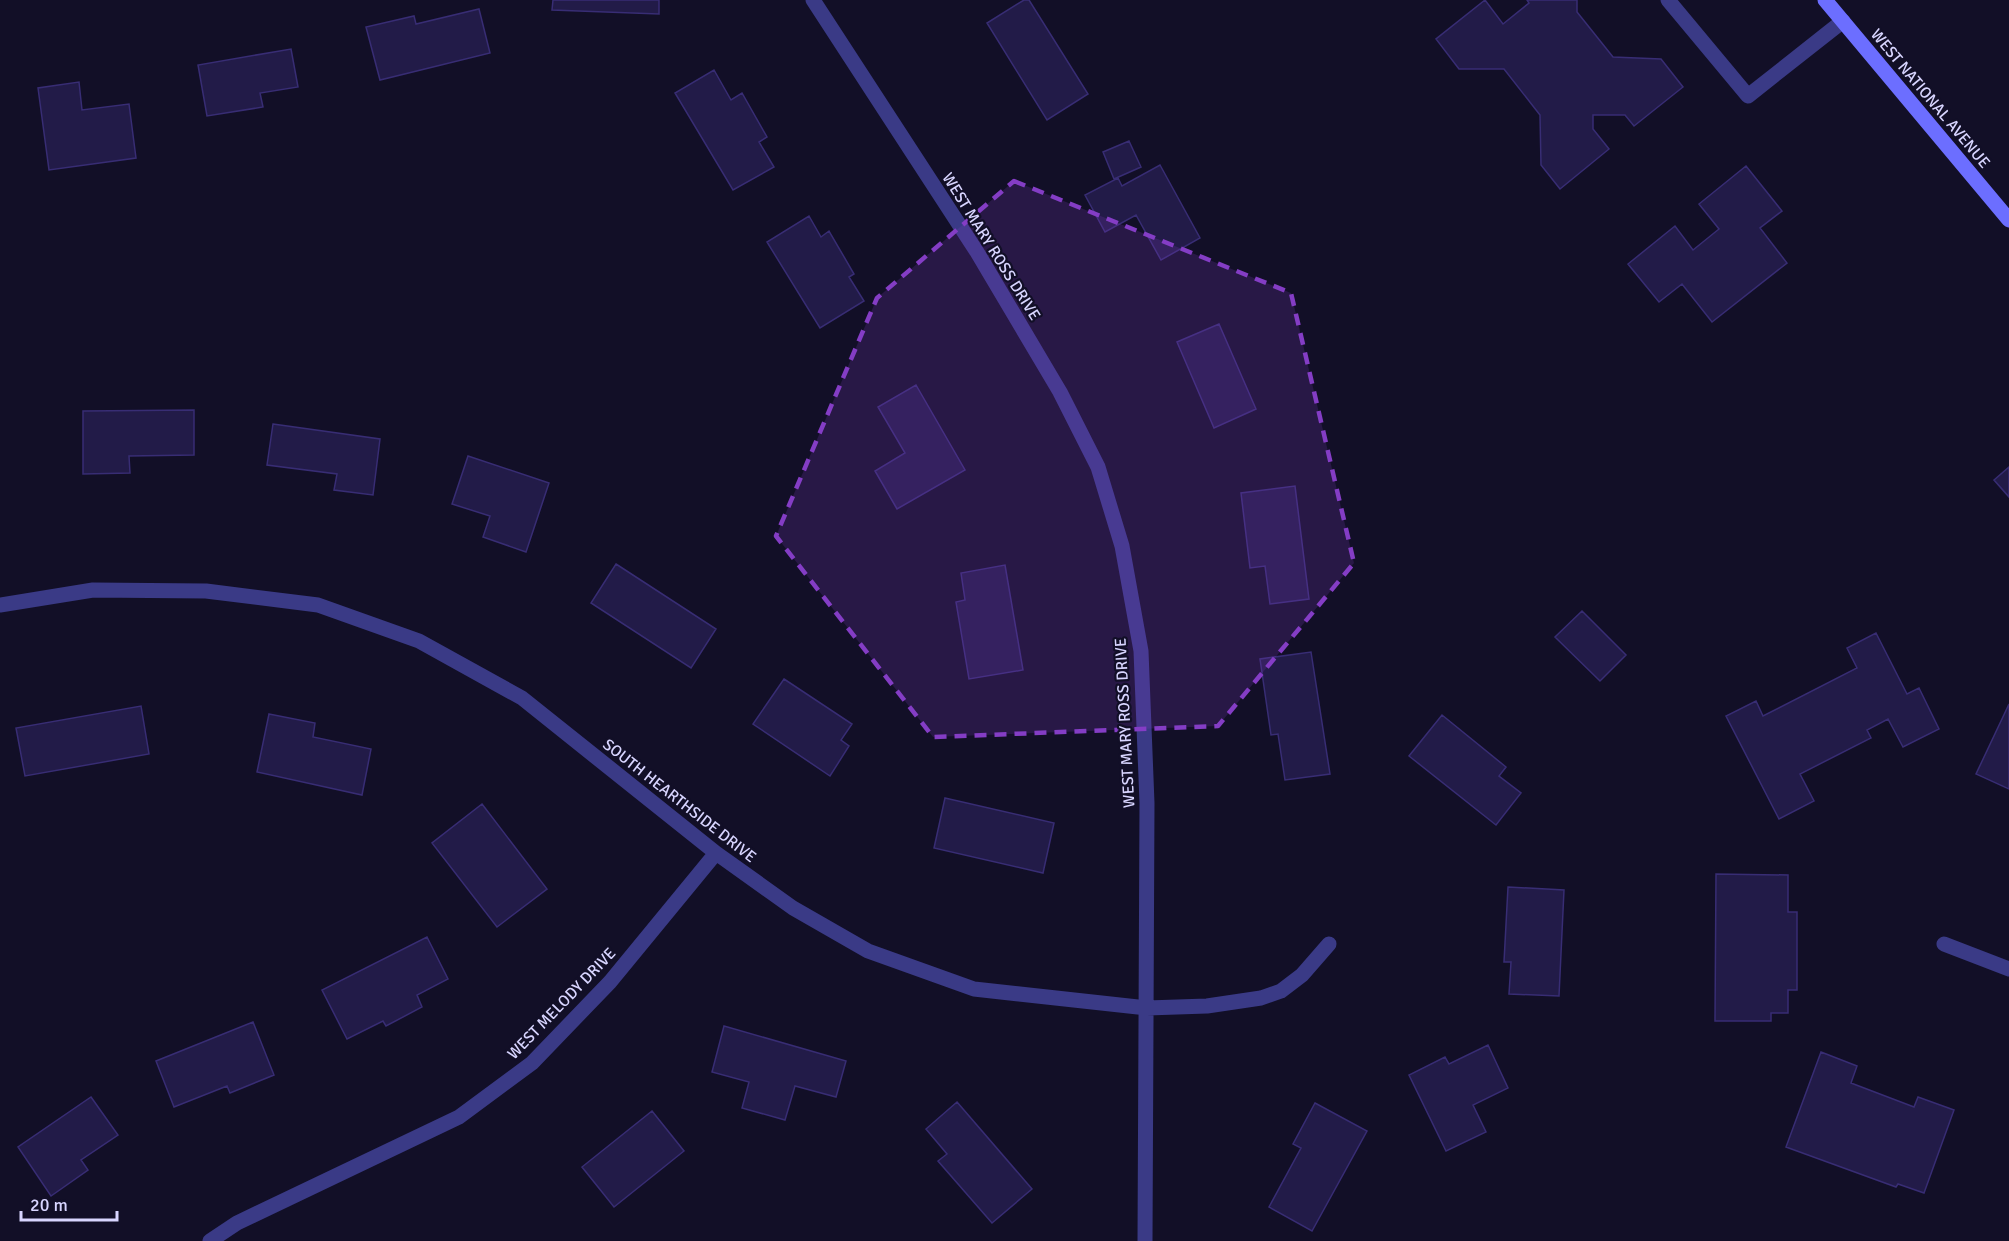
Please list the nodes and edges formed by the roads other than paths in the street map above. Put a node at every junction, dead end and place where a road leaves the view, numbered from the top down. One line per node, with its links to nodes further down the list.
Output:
1 (813, 0): 11 (street, WEST MARY ROSS DRIVE)
2 (1668, 0): 4 (street)
3 (1825, 0): 4 (main road, WEST NATIONAL AVENUE)
4 (1843, 21): 5 (main road, WEST NATIONAL AVENUE)
5 (2009, 219)
6 (0, 605): 7 (street, SOUTH HEARTHSIDE DRIVE)
7 (716, 853): 11 (street, SOUTH HEARTHSIDE DRIVE); 12 (street, WEST MELODY DRIVE)
8 (1329, 944): 11 (street, SOUTH HEARTHSIDE DRIVE)
9 (1944, 944): 10 (street)
10 (2009, 969)
11 (1147, 1008): 13 (street, WEST MARY ROSS DRIVE)
12 (210, 1241)
13 (1145, 1241)

